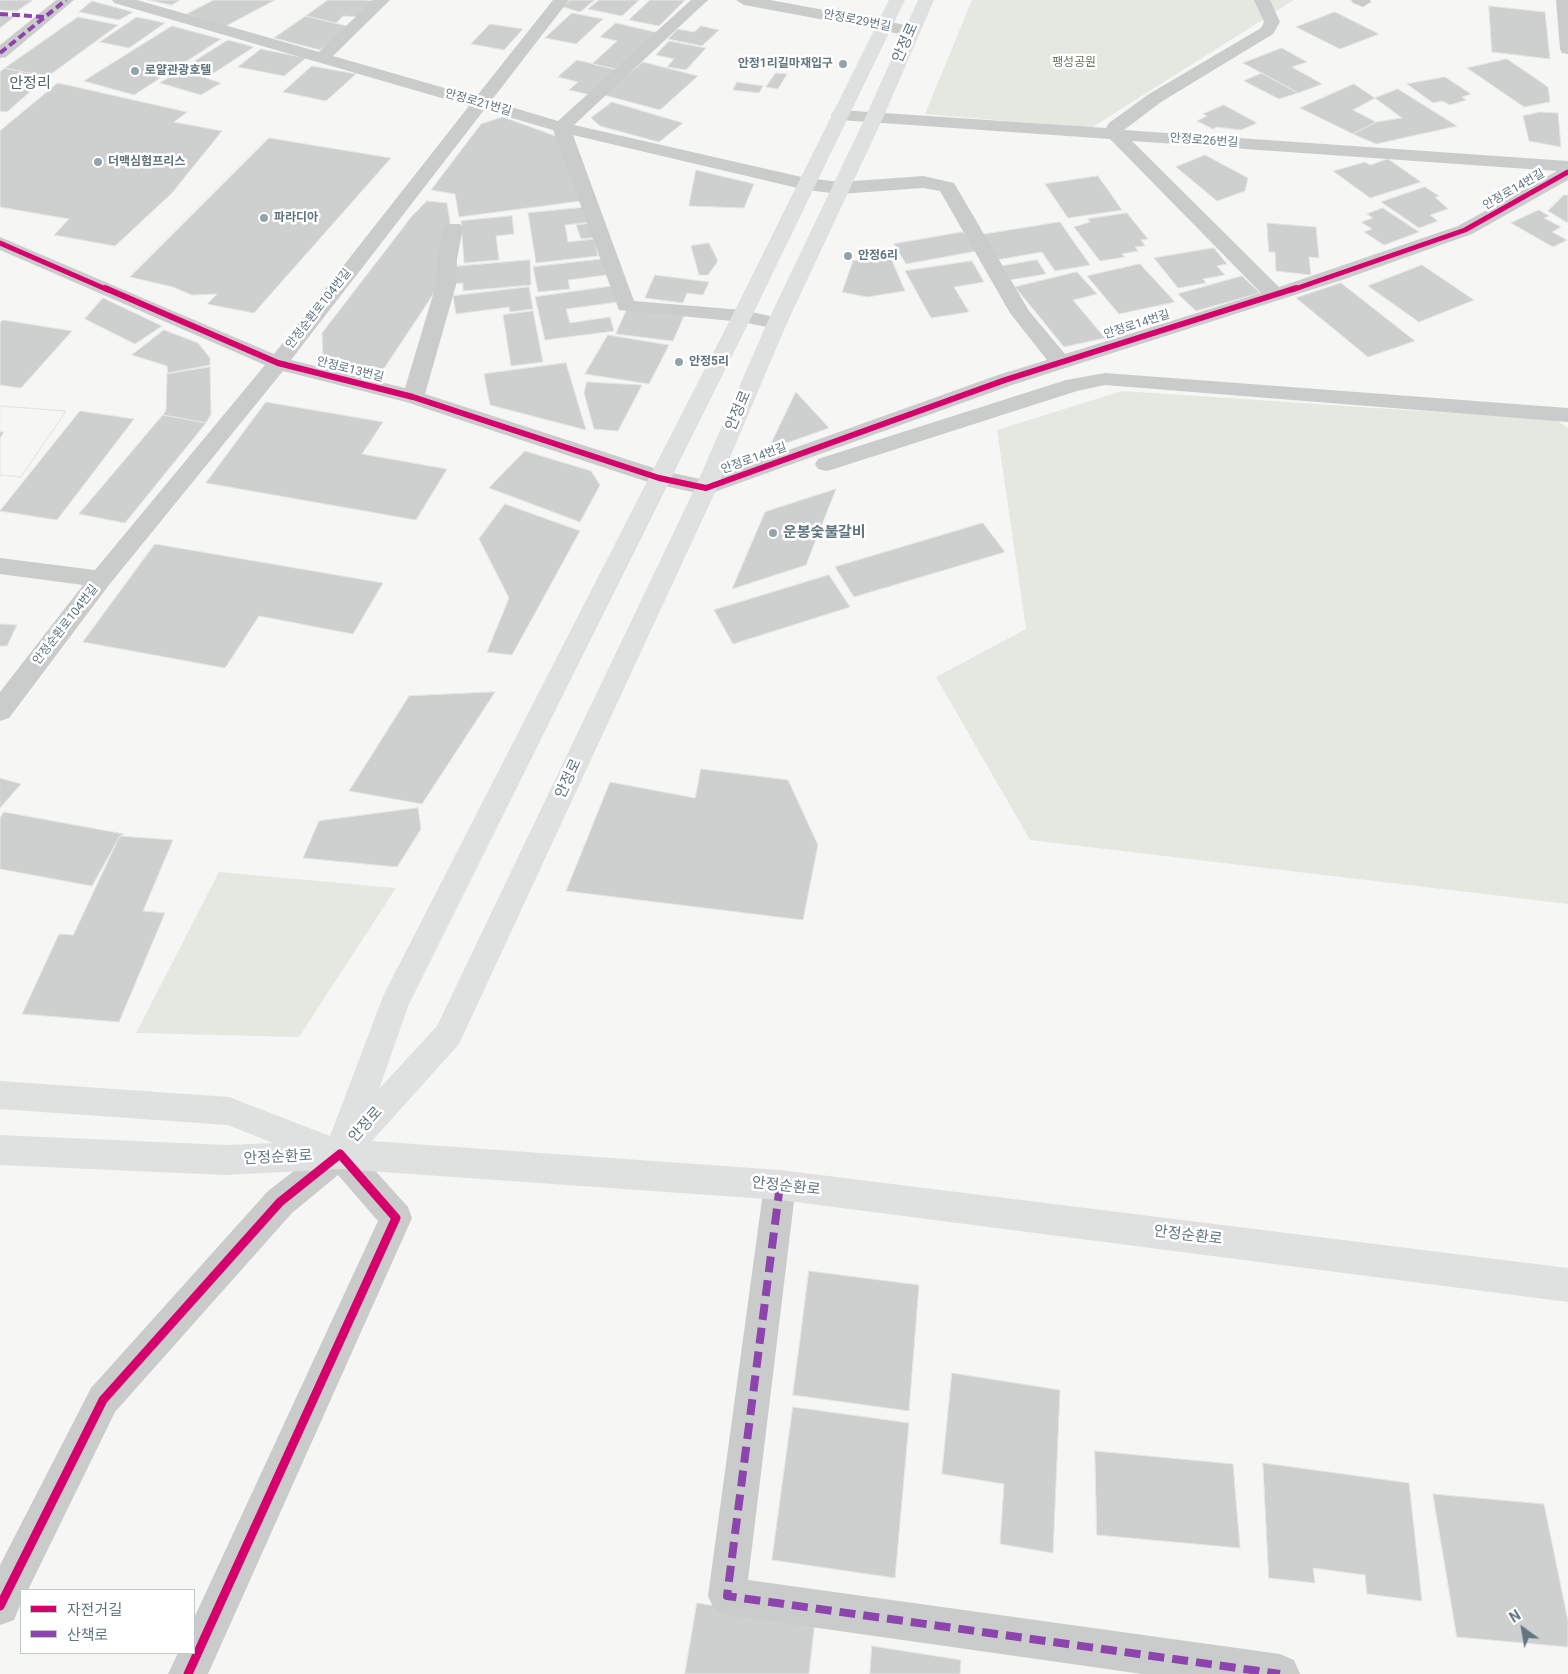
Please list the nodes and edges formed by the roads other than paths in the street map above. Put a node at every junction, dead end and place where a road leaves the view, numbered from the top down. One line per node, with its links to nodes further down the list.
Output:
1 (66, 0): 14 (street)
2 (120, 0): 15 (street, 안정로21번길)
3 (382, 0): 15 (street)
4 (561, 0): 16 (street, 안정순환로104번길)
5 (700, 0): 19 (street)
6 (744, 0): 11 (street, 안정로29번길)
7 (897, 0): 11 (main road, 안정로)
8 (926, 0): 12 (main road, 안정로)
9 (1262, 0): 20 (street)
10 (1564, 0): 13 (street)
11 (883, 27): 12 (street, 안정로29번길); 17 (main road, 안정로)
12 (911, 31): 18 (main road, 안정로)
13 (1568, 49)
14 (0, 53)
15 (322, 58): 16 (street, 안정로21번길)
16 (478, 104): 19 (street, 안정로21번길); 31 (street, 안정순환로104번길)
17 (840, 115): 18 (street, 안정로26번길); 23 (main road, 안정로)
18 (874, 118): 20 (street, 안정로26번길); 24 (main road, 안정로)
19 (561, 127): 23 (street, 안정로21번길); 28 (street)
20 (1117, 136): 21 (street, 안정로26번길); 27 (street)
21 (1568, 166)
22 (1568, 172): 27 (street, 안정로14번길)
23 (806, 184): 24 (street, 안정로21번길); 28 (main road, 안정로)
24 (840, 188): 29 (main road, 안정로); 30 (street, 안정로21번길)
25 (453, 228): 32 (street)
26 (3, 249): 31 (street, 안정로13번길)
27 (1274, 293): 30 (street, 안정로14번길)
28 (742, 316): 29 (street); 34 (main road, 안정로)
29 (777, 323): 35 (main road, 안정로)
30 (1060, 362): 35 (street, 안정로14번길)
31 (278, 363): 32 (street, 안정로13번길); 37 (street, 안정순환로104번길)
32 (413, 397): 34 (street, 안정로13번길)
33 (1568, 415): 35 (street)
34 (659, 478): 35 (street, 안정로13번길); 41 (main road, 안정로)
35 (702, 496): 41 (main road, 안정로)
36 (0, 566): 37 (street)
37 (101, 579): 38 (street, 안정순환로104번길)
38 (0, 711)
39 (0, 1095): 41 (main road)
40 (0, 1150): 41 (main road, 안정순환로)
41 (340, 1154): 42 (main road, 안정순환로); 44 (street); 45 (street)
42 (780, 1185): 43 (main road, 안정순환로); 46 (street)
43 (1568, 1284)
44 (0, 1606)
45 (188, 1674)
46 (1280, 1674)

